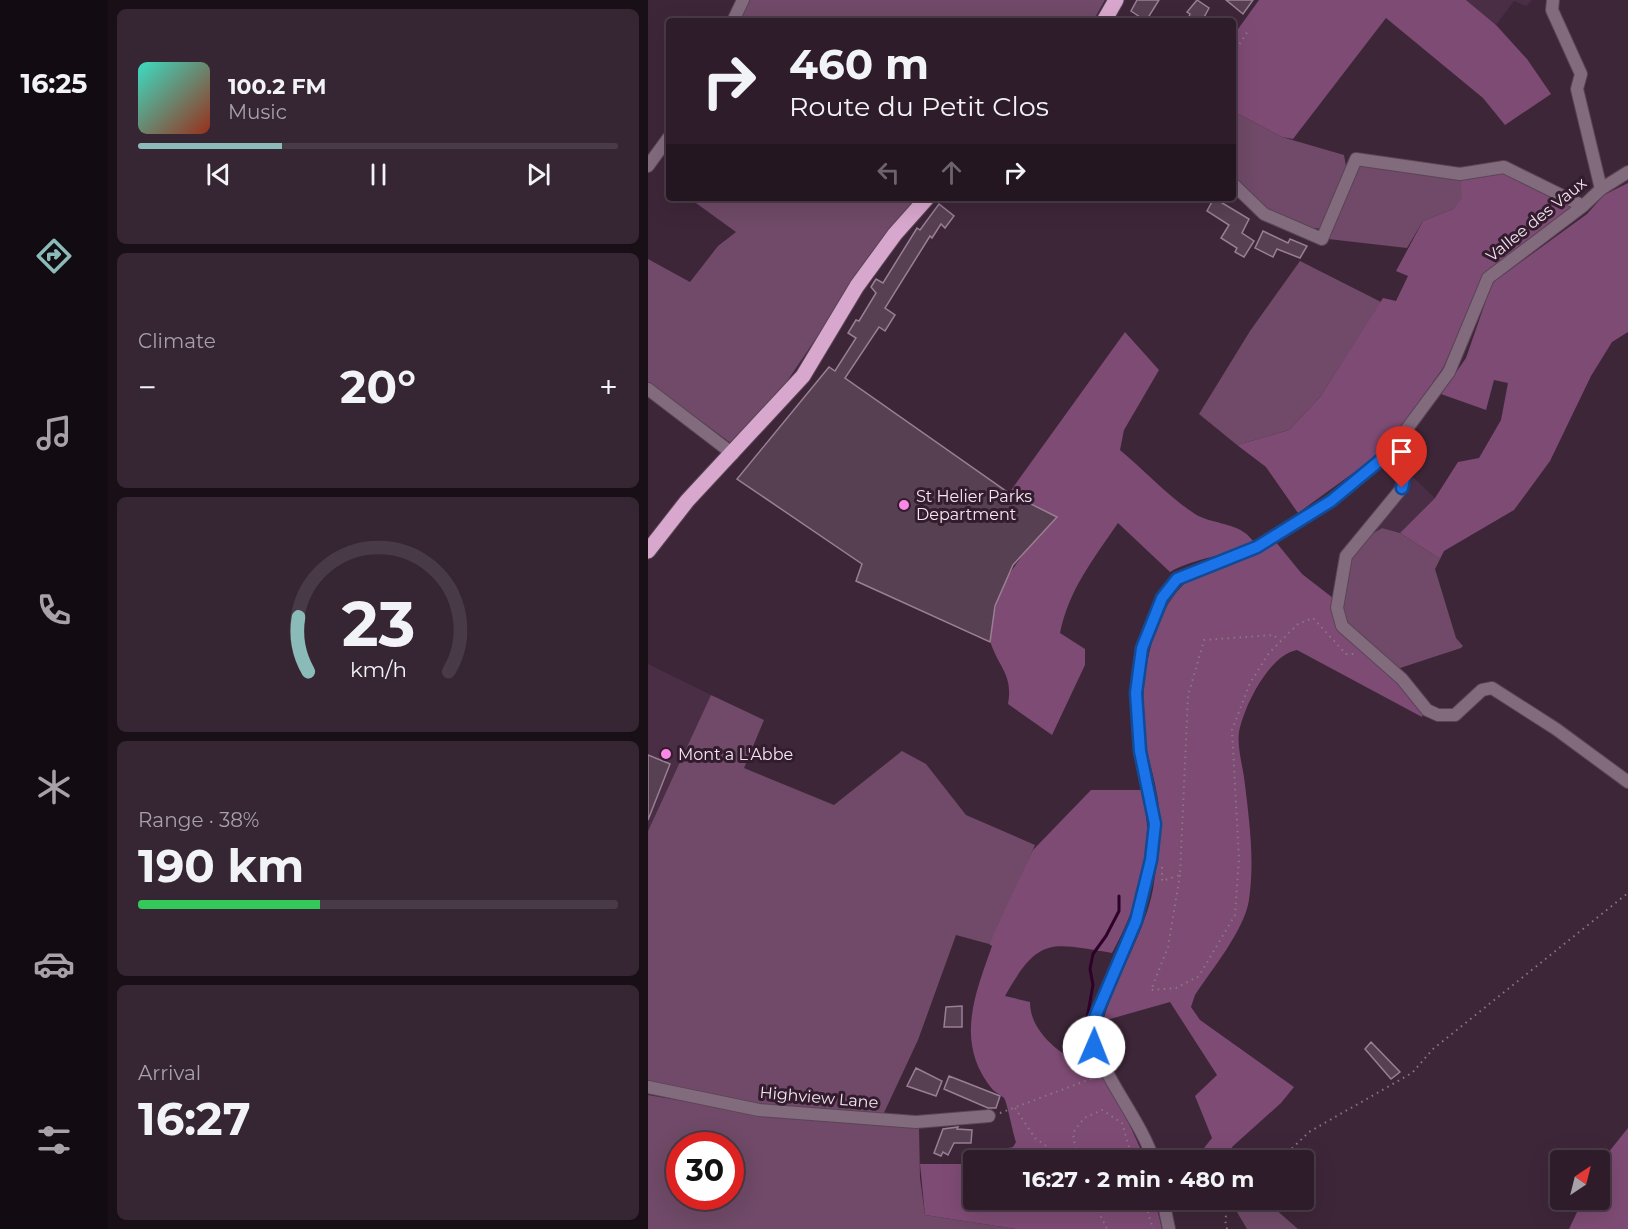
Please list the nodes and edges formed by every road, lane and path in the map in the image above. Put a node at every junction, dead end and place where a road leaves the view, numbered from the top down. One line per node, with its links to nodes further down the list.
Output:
1 (743, 0): 4 (street)
2 (1116, 0): 5 (main road)
3 (1553, 0): 12 (street)
4 (734, 18)
5 (1106, 18)
6 (1248, 31): 7 (path)
7 (1236, 49)
8 (666, 140): 9 (street)
9 (648, 166)
10 (1628, 172): 12 (street, Vallee des Vaux)
11 (1236, 187): 14 (street)
12 (1600, 189): 14 (street, Vallee des Vaux)
13 (924, 201): 17 (main road)
14 (1583, 207): 16 (street, Vallee des Vaux)
15 (648, 389): 17 (street)
16 (1389, 453): 19 (street); 32 (street, Vallee des Vaux)
17 (733, 454): 18 (main road)
18 (648, 551)
19 (1358, 639): 20 (path); 21 (street)
20 (1280, 640): 23 (path); 23 (path)
21 (1628, 782)
22 (1162, 861): 23 (path)
23 (1180, 874)
24 (1628, 893): 33 (path)
25 (1098, 1077): 27 (path)
26 (648, 1087): 28 (street, Highview Lane)
27 (1015, 1108): 28 (path); 29 (path)
28 (989, 1116)
29 (1052, 1150)
30 (1075, 1150): 31 (path)
31 (1130, 1150)
32 (1149, 1150)
33 (1291, 1150)
34 (1098, 1210): 38 (path)
35 (1147, 1210): 39 (path)
36 (1165, 1210): 40 (street)
37 (1228, 1210): 41 (path)
38 (1107, 1229)
39 (1153, 1229)
40 (1169, 1229)
41 (1227, 1229)

